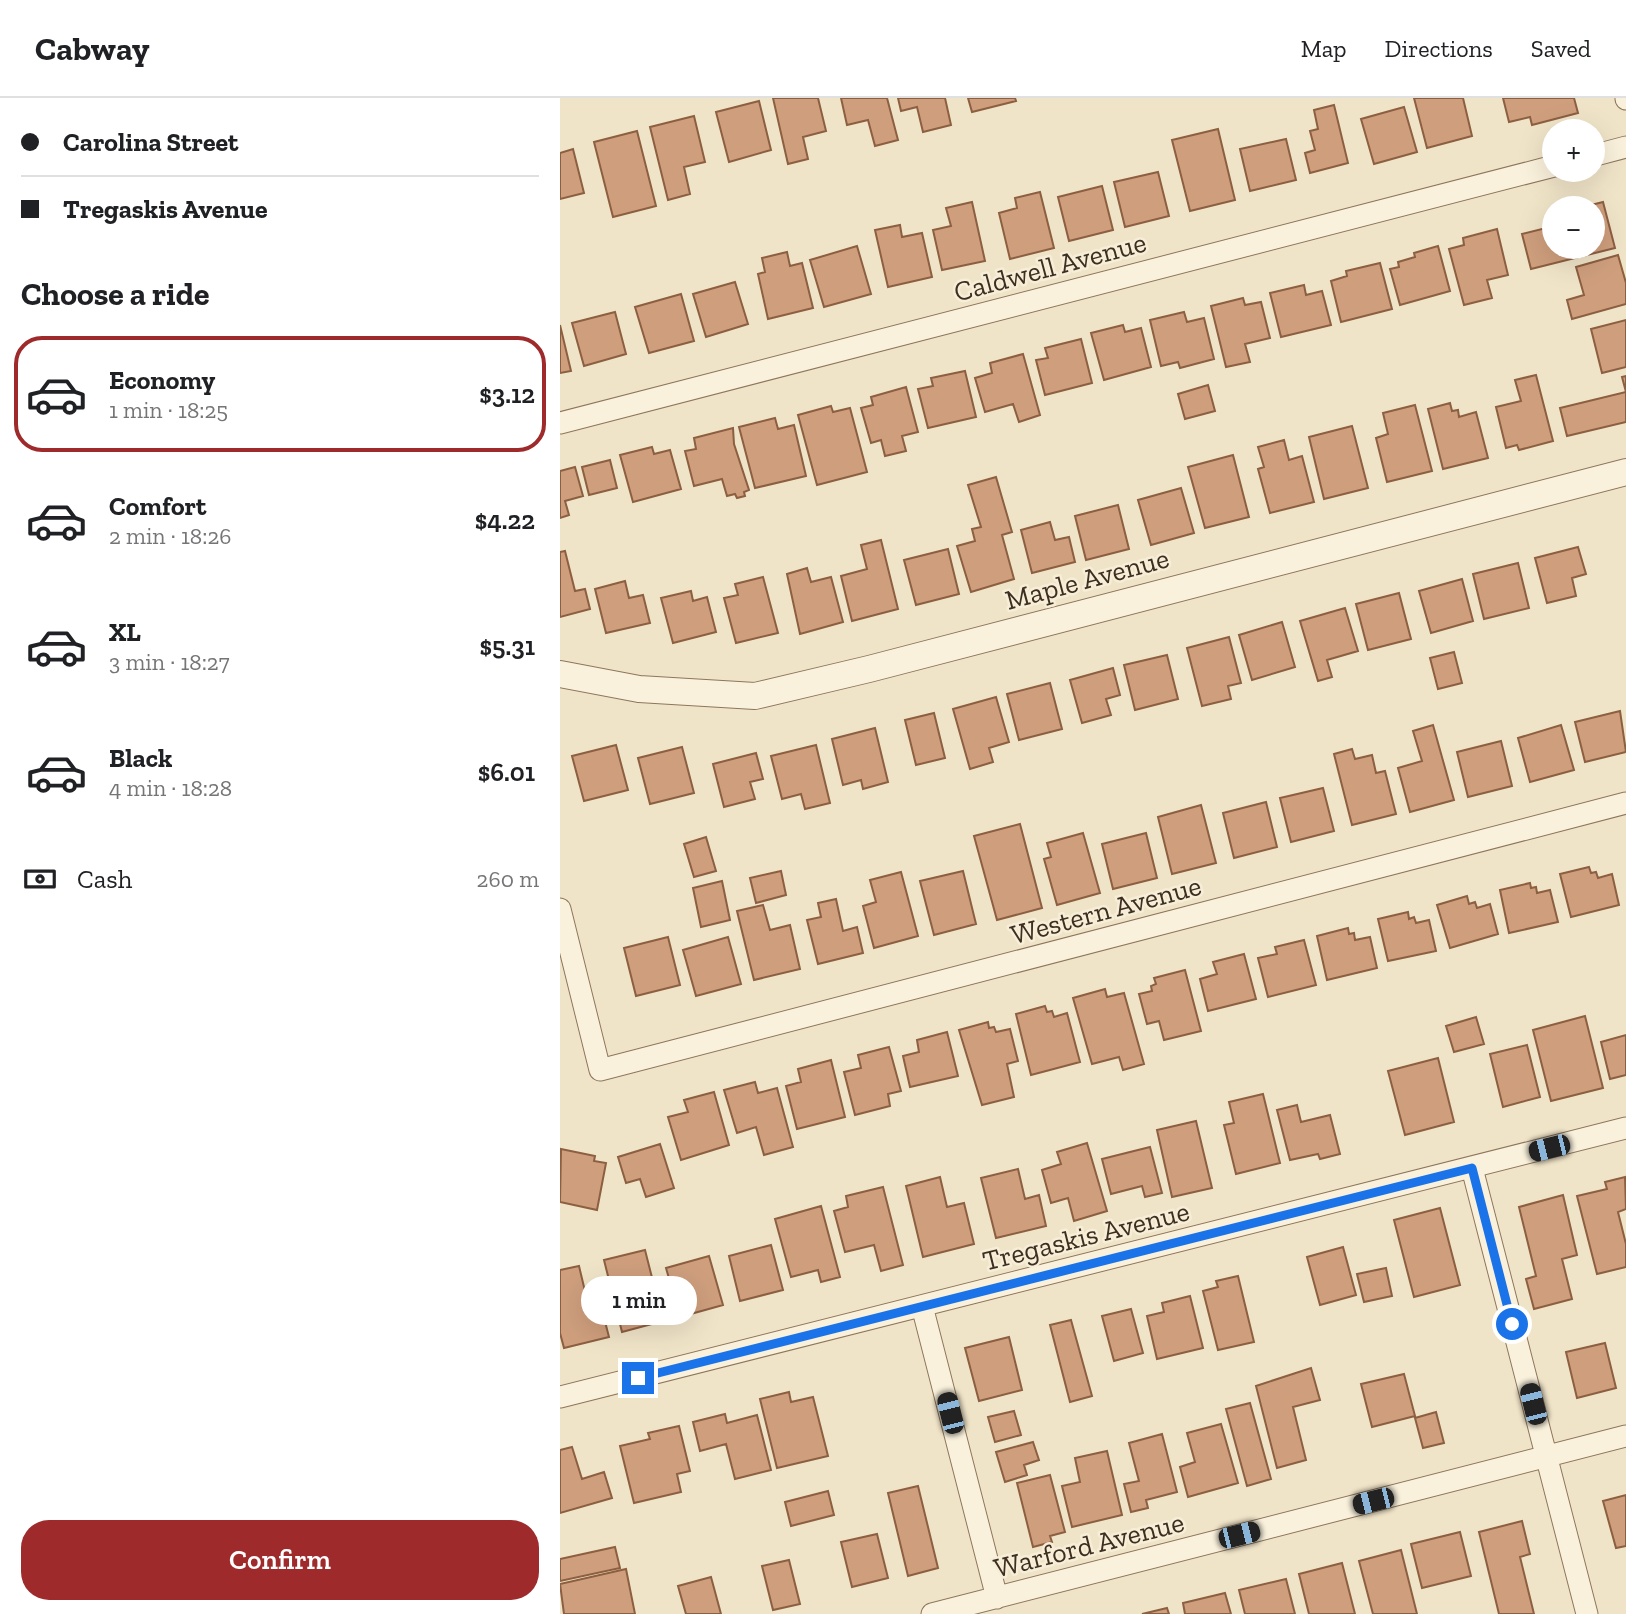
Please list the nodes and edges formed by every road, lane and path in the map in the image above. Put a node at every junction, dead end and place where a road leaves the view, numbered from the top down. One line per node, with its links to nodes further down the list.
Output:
1 (1626, 147): 2 (street)
2 (1605, 153)
3 (1542, 169): 4 (street, Caldwell Avenue)
4 (560, 423)
5 (1626, 472): 6 (street, Maple Avenue)
6 (560, 674)
7 (1626, 803): 8 (street, Western Avenue)
8 (560, 909)
9 (1626, 1128): 10 (street, Tregaskis Avenue)
10 (1472, 1168): 11 (street, Tregaskis Avenue); 14 (street)
11 (922, 1306): 12 (street, Tregaskis Avenue); 15 (street)
12 (560, 1397)
13 (1626, 1436): 14 (street, Warford Avenue)
14 (1546, 1457): 15 (street, Warford Avenue); 17 (street)
15 (997, 1598): 16 (street, Warford Avenue)
16 (933, 1614)
17 (1587, 1614)

